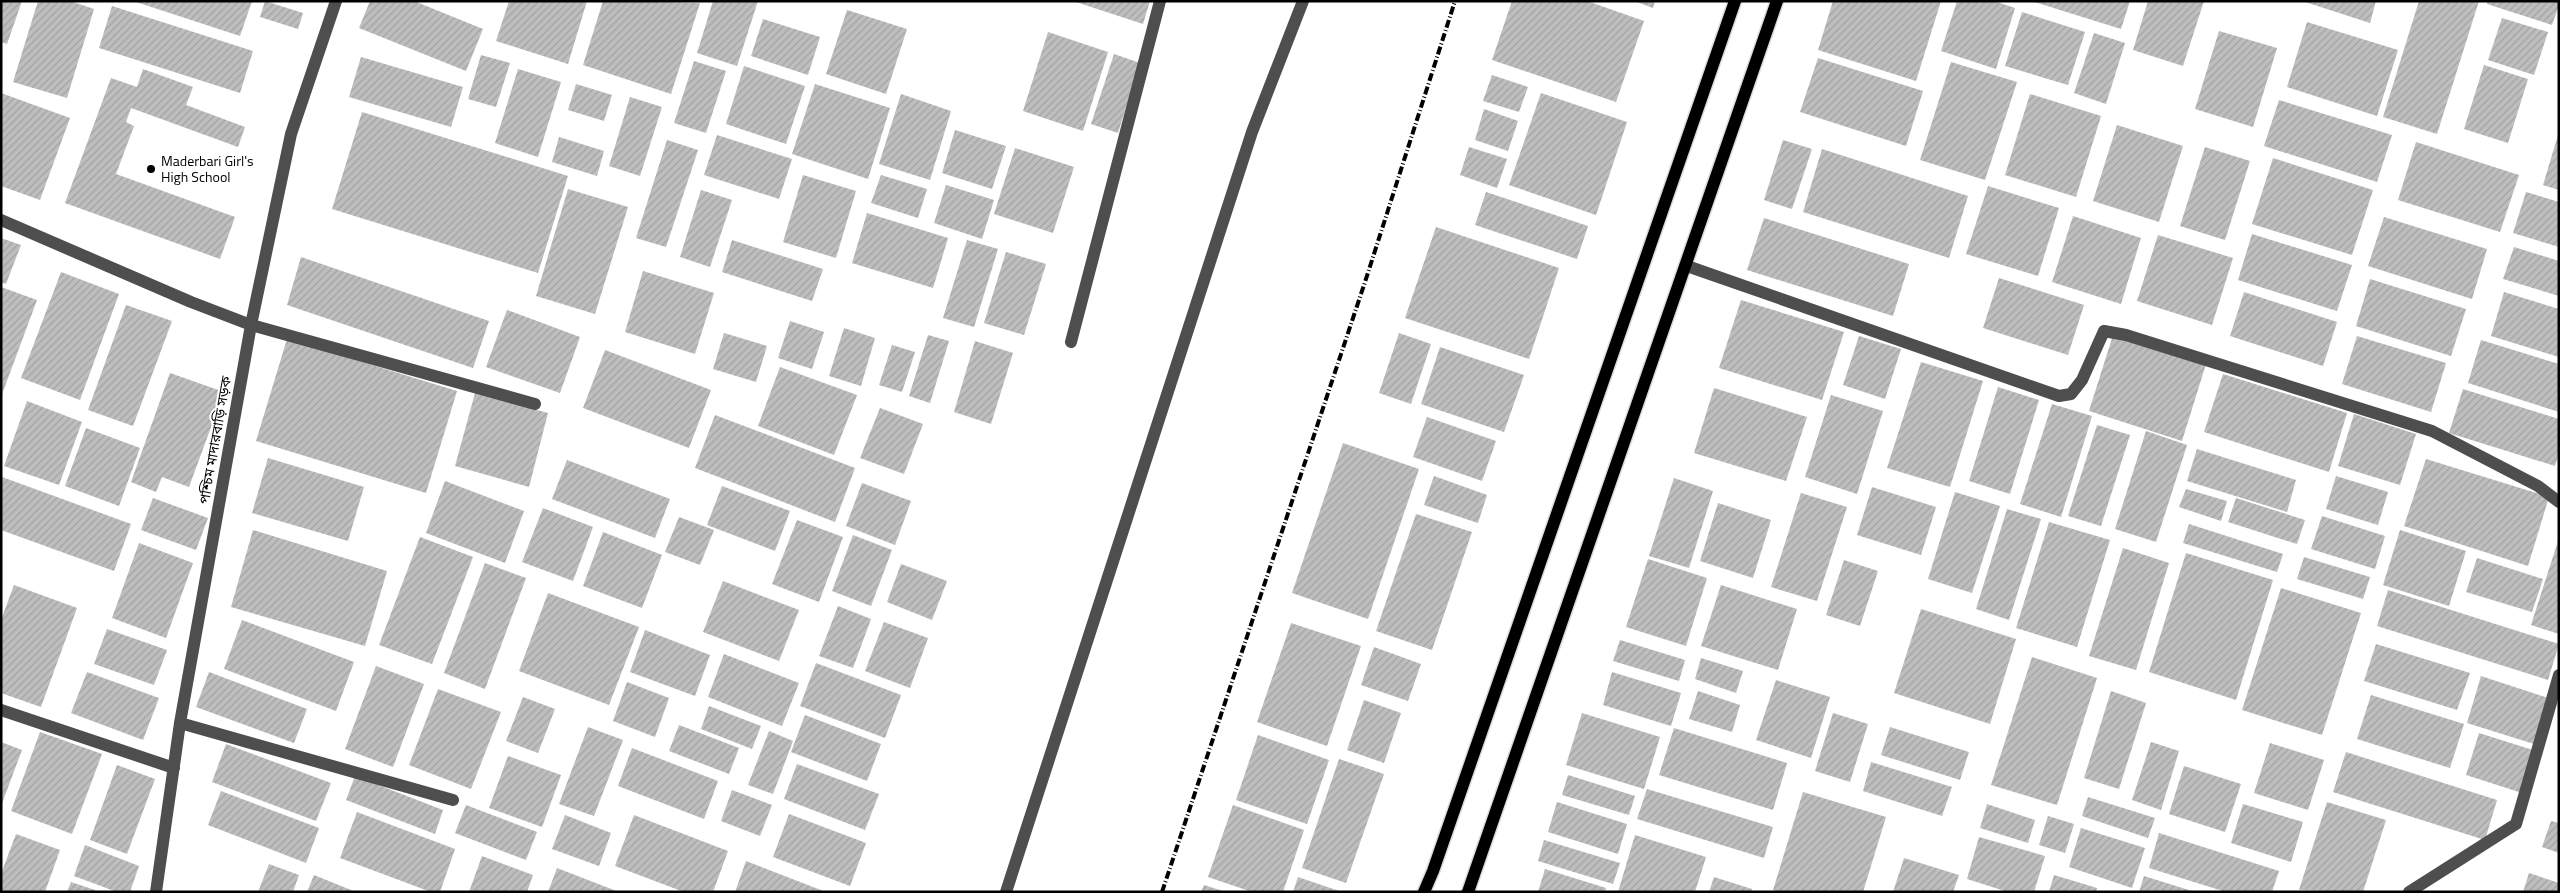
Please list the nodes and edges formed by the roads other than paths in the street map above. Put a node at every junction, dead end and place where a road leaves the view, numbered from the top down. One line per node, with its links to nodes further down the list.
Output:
1 (336, 1): 8 (street, পশ্চিম মাদারবাড়ি সড়ক)
2 (1160, 1): 9 (street)
3 (1303, 1): 18 (street)
4 (1735, 1): 19 (main road)
5 (1777, 1): 7 (main road)
6 (1, 220): 8 (street)
7 (1687, 266): 11 (street); 20 (main road)
8 (251, 325): 10 (street); 14 (street, পশ্চিম মাদারবাড়ি সড়ক)
9 (1071, 342)
10 (535, 404)
11 (2559, 502)
12 (2559, 675): 21 (street)
13 (1, 710): 15 (street)
14 (180, 723): 15 (street, পশ্চিম মাদারবাড়ি সড়ক); 16 (street)
15 (174, 768): 17 (street, পশ্চিম মাদারবাড়ি সড়ক)
16 (453, 800)
17 (156, 892)
18 (1006, 892)
19 (1424, 892)
20 (1468, 892)
21 (2409, 892)

